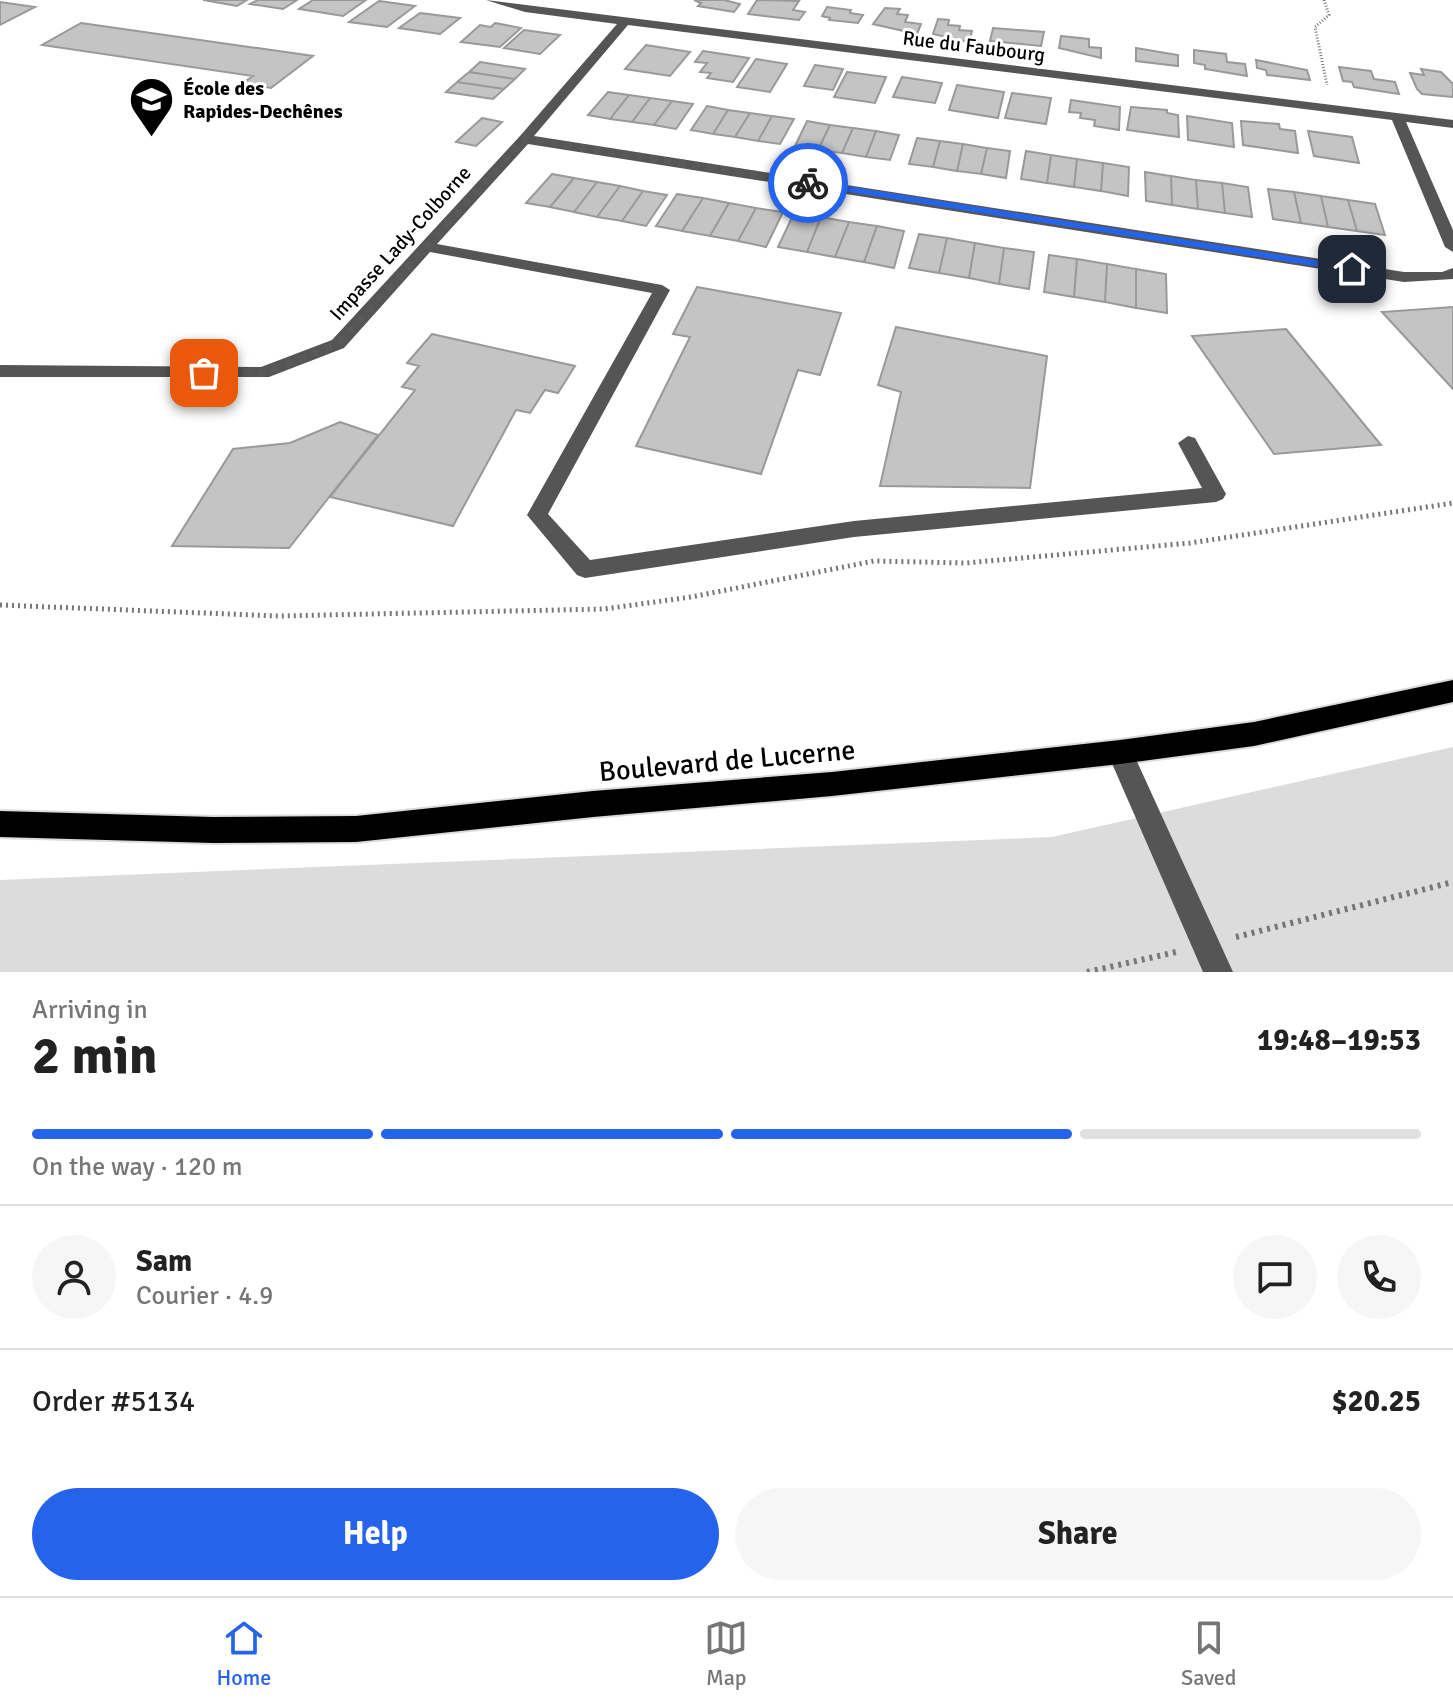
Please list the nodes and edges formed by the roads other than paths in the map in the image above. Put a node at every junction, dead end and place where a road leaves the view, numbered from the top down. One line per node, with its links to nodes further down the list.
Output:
1 (491, 0): 2 (street, Rue du Faubourg)
2 (625, 21): 3 (street, Rue du Faubourg); 5 (street, Impasse Lady-Colborne)
3 (1397, 117): 4 (street, Rue du Faubourg); 7 (street)
4 (1453, 124)
5 (525, 139): 6 (street, Impasse Lady-Colborne); 8 (street)
6 (427, 247): 9 (street, Impasse Lady-Colborne); 10 (street)
7 (1453, 247)
8 (1453, 273)
9 (0, 371)
10 (1188, 443)
11 (1453, 691): 12 (main road, Boulevard de Lucerne)
12 (1120, 752): 13 (main road, Boulevard de Lucerne); 14 (street)
13 (0, 824)
14 (1218, 972)

